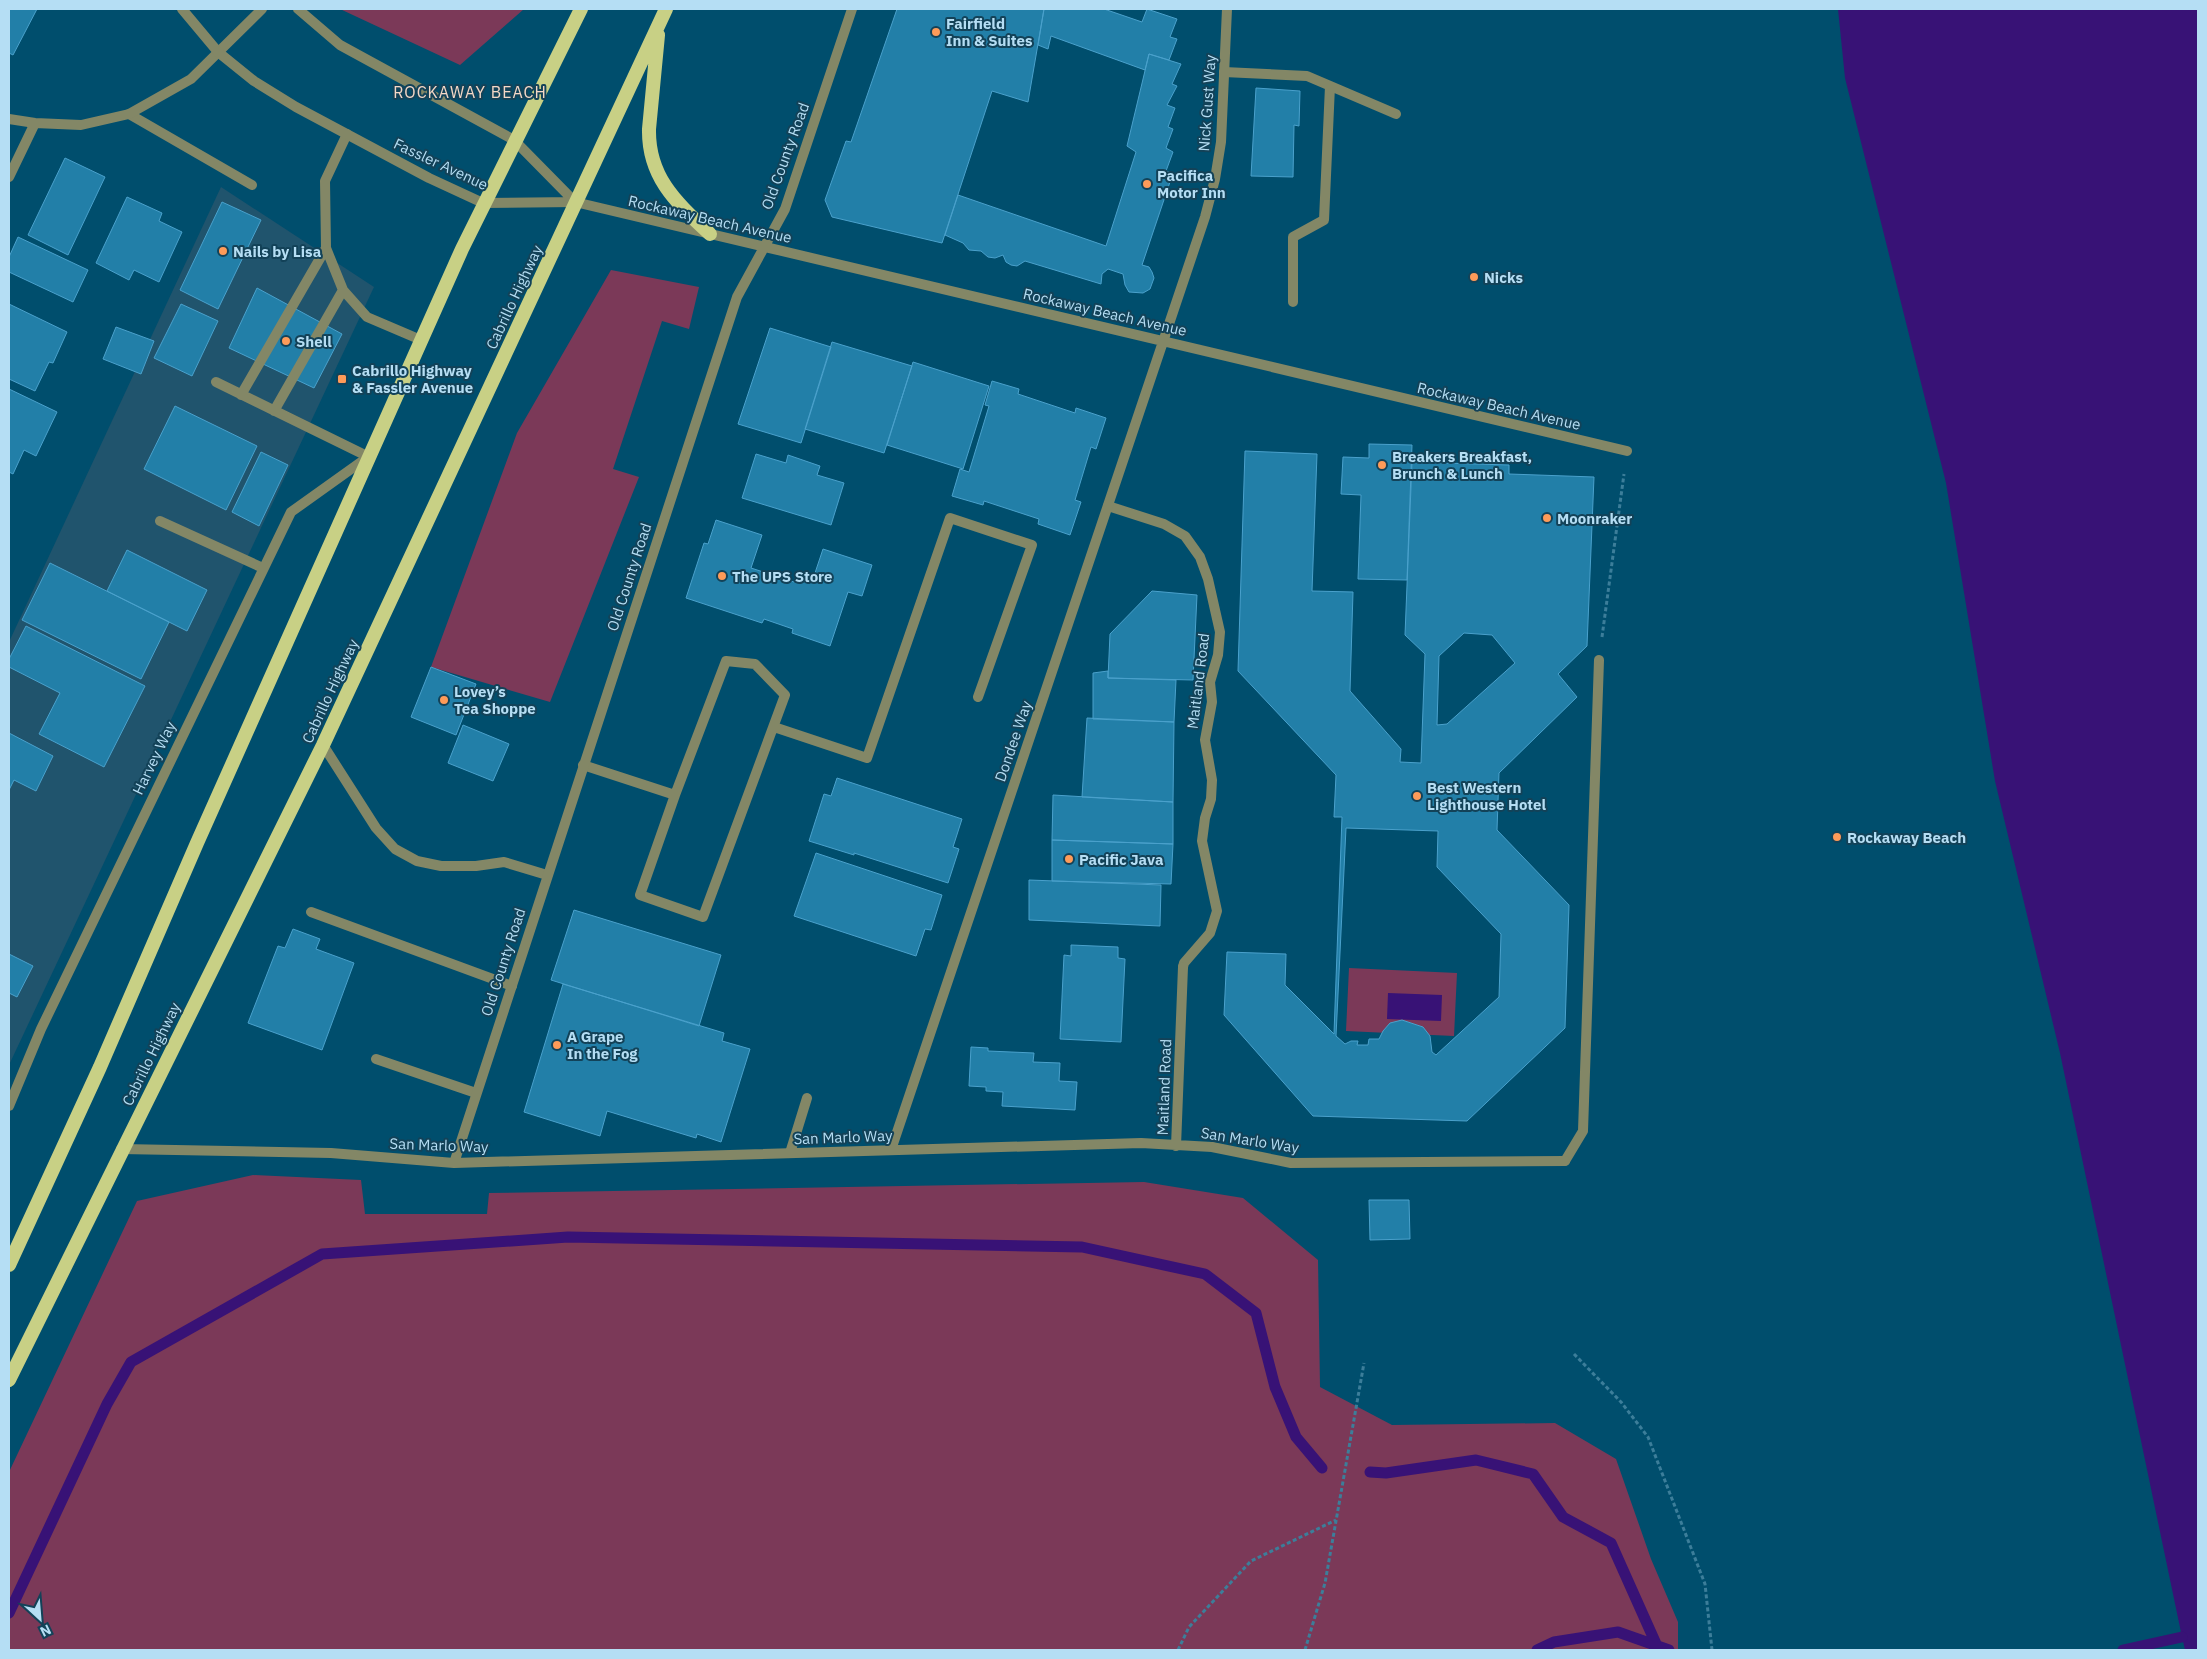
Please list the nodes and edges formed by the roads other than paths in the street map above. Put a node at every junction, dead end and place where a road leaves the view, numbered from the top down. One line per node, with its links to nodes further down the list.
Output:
1 (182, 9): 9 (street, Fassler Avenue)
2 (262, 9): 9 (street)
3 (298, 9): 17 (street)
4 (581, 9): 17 (highway)
5 (666, 9): 8 (highway, Cabrillo Highway)
6 (852, 9): 24 (street, Old County Road)
7 (1227, 9): 10 (street, Nick Gust Way)
8 (660, 22): 20 (highway, Cabrillo Highway); 22 (highway)
9 (218, 52): 12 (street); 16 (street, Fassler Avenue)
10 (1224, 72): 11 (street); 28 (street, Nick Gust Way)
11 (1330, 86): 13 (street); 26 (street)
12 (129, 114): 15 (street); 19 (street)
13 (1396, 114)
14 (9, 118): 15 (street)
15 (35, 123): 18 (street)
16 (347, 134): 21 (street, Fassler Avenue); 23 (street)
17 (514, 140): 20 (street); 21 (highway)
18 (9, 177)
19 (252, 185)
20 (575, 202): 21 (street, Fassler Avenue); 22 (street, Rockaway Beach Avenue); 40 (highway, Cabrillo Highway)
21 (483, 203): 27 (highway)
22 (710, 234): 24 (street, Rockaway Beach Avenue)
23 (326, 248): 25 (street); 30 (street)
24 (764, 248): 28 (street, Rockaway Beach Avenue); 41 (street, Old County Road)
25 (343, 290): 27 (street); 31 (street)
26 (1293, 302)
27 (421, 340): 33 (highway)
28 (1163, 342): 32 (street, Rockaway Beach Avenue); 34 (street, Dondee Way)
29 (216, 382): 30 (street)
30 (241, 394): 31 (street)
31 (274, 411): 33 (street)
32 (1627, 452)
33 (369, 457): 36 (street, Harvey Way); 55 (highway)
34 (1108, 506): 50 (street, Maitland Road); 52 (street, Dondee Way)
35 (160, 521): 36 (street)
36 (263, 568): 49 (street, Harvey Way)
37 (1599, 660): 50 (street, San Marlo Way)
38 (978, 697): 39 (street)
39 (774, 727): 42 (street); 42 (street)
40 (323, 745): 43 (street); 51 (highway, Cabrillo Highway)
41 (583, 765): 42 (street); 43 (street, Old County Road)
42 (675, 795)
43 (547, 875): 45 (street, Old County Road)
44 (310, 912): 45 (street)
45 (512, 986): 47 (street, Old County Road)
46 (376, 1059): 47 (street)
47 (476, 1093): 54 (street, Old County Road)
48 (807, 1098): 53 (street)
49 (9, 1106)
50 (1176, 1146): 52 (street, San Marlo Way)
51 (121, 1149): 54 (street, San Marlo Way); 56 (highway, Cabrillo Highway)
52 (891, 1150): 53 (street, San Marlo Way)
53 (790, 1153): 54 (street, San Marlo Way)
54 (454, 1163)
55 (9, 1265)
56 (9, 1380)

